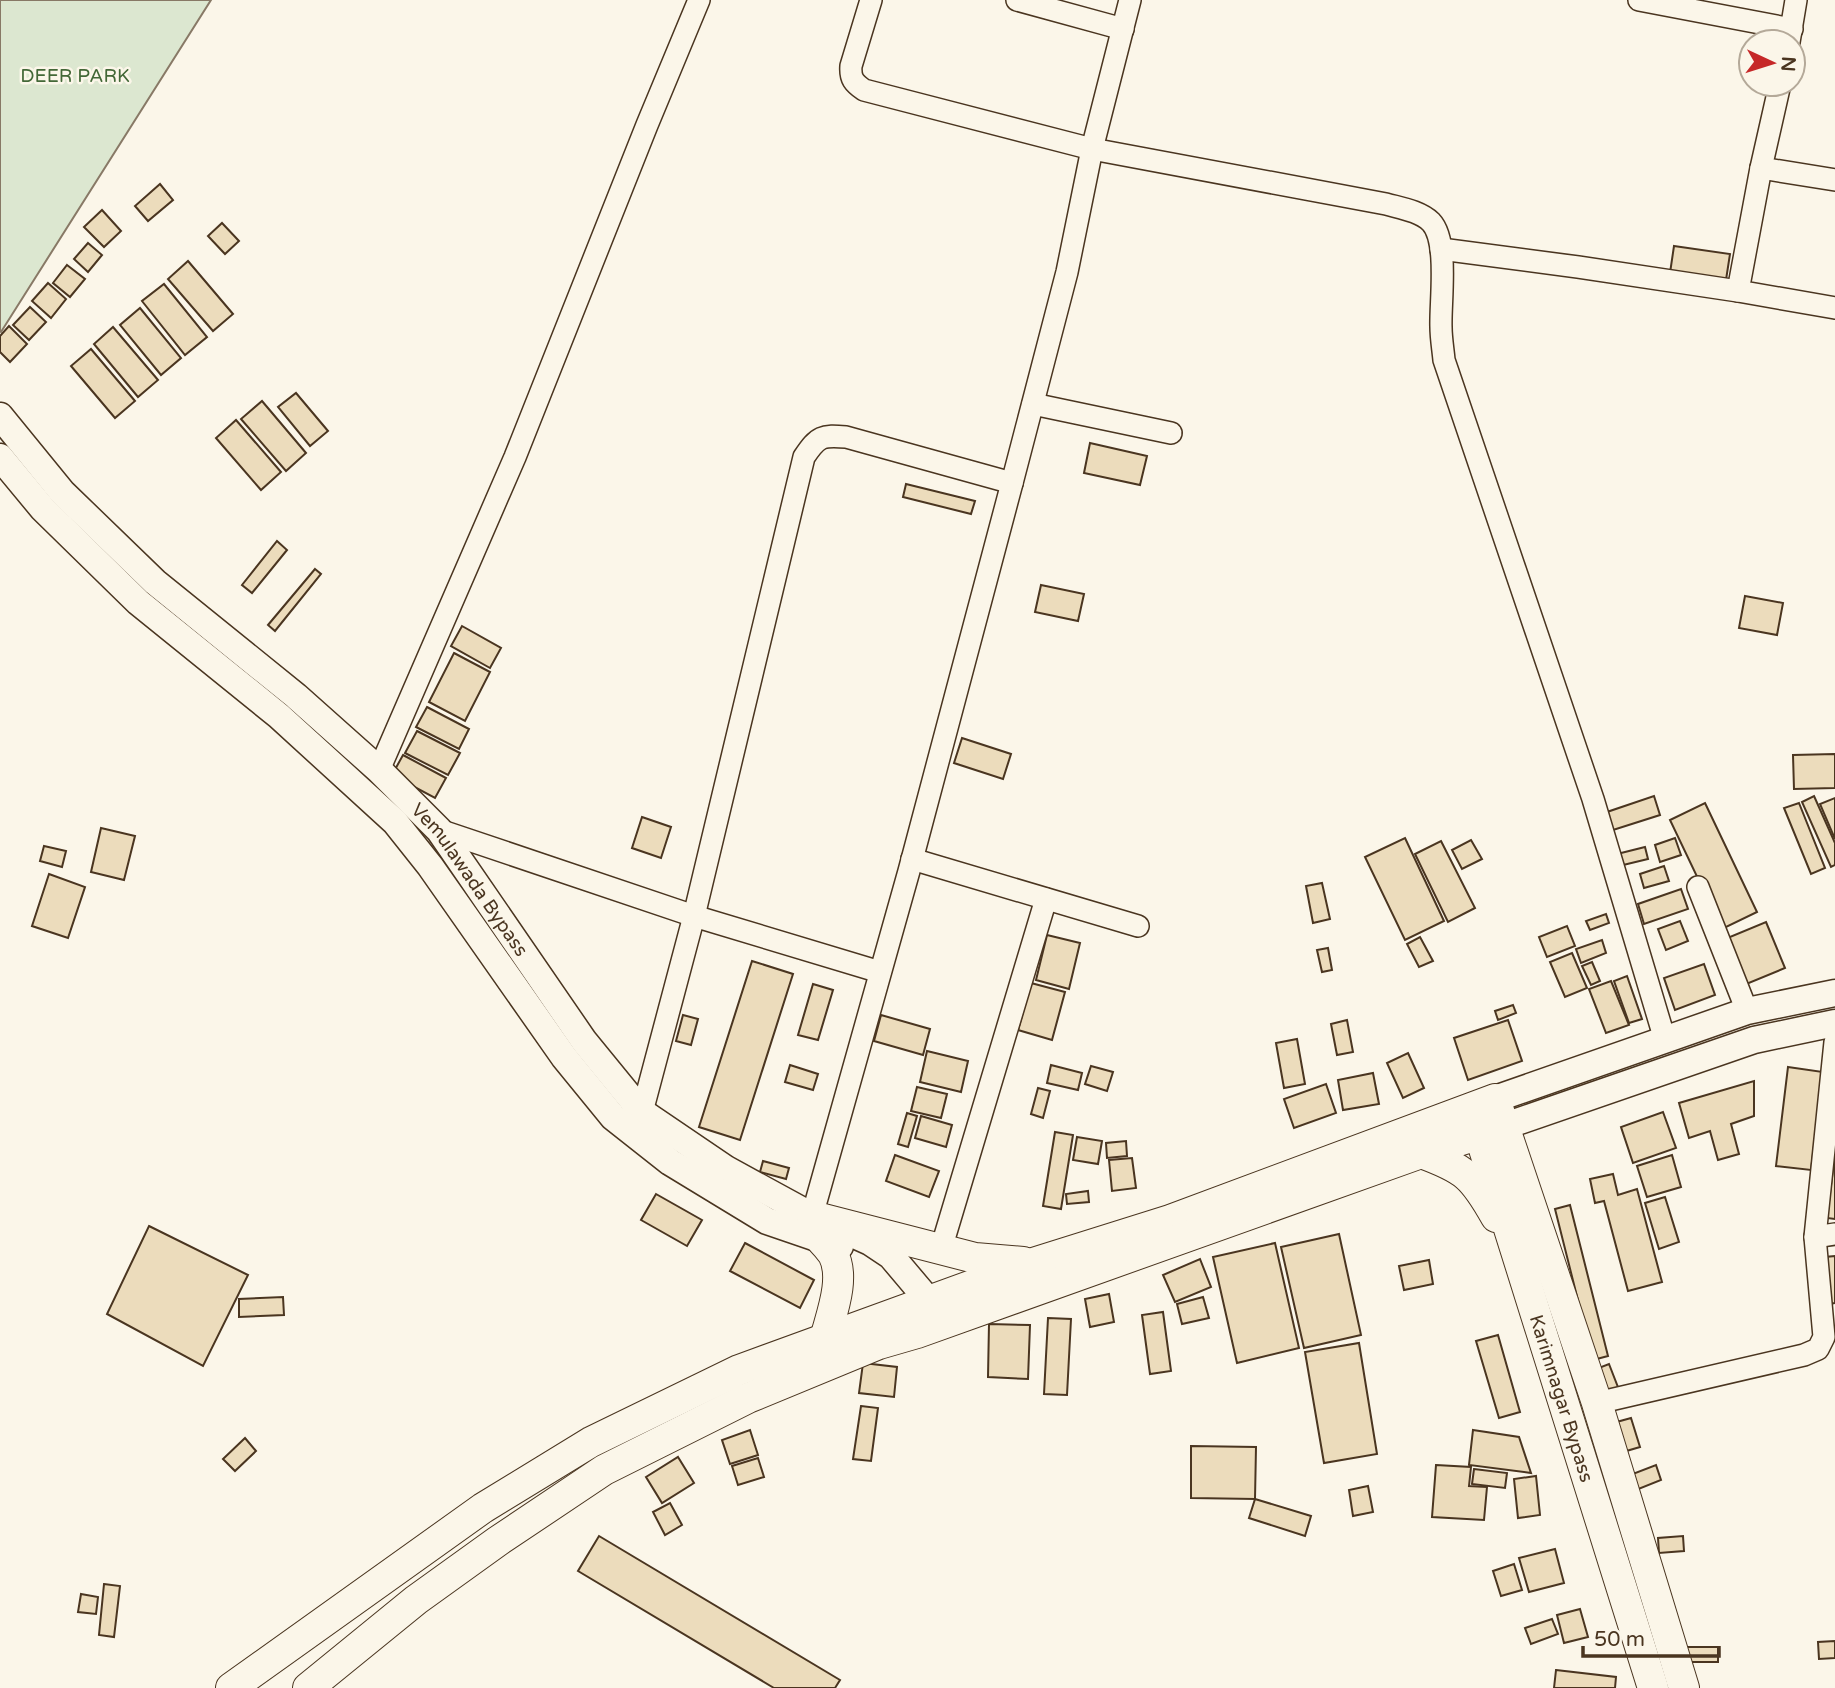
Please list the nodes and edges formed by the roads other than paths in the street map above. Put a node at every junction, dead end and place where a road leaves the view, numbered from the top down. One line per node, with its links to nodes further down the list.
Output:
1 (699, 0): 22 (street)
2 (871, 0): 11 (street)
3 (1017, 0): 9 (street)
4 (1130, 0): 9 (street)
5 (1639, 0): 7 (street)
6 (1796, 0): 8 (street)
7 (1756, 28)
8 (1791, 28)
9 (1123, 29): 11 (street)
10 (1777, 98): 12 (street)
11 (1092, 149): 14 (street); 17 (street)
12 (1761, 168): 13 (street); 15 (street)
13 (1835, 180)
14 (1441, 249): 15 (street); 33 (street)
15 (1738, 291): 16 (street)
16 (1835, 308)
17 (1033, 404): 19 (street); 21 (street)
18 (0, 416): 22 (main road, Vemulawada Bypass)
19 (1171, 433)
20 (0, 457): 38 (main road, Vemulawada Bypass)
21 (1012, 483): 24 (street); 27 (street)
22 (379, 770): 23 (main road, Vemulawada Bypass)
23 (439, 830): 27 (street); 35 (main road, Vemulawada Bypass)
24 (912, 859): 26 (street); 29 (street)
25 (1698, 887): 31 (street)
26 (1046, 899): 28 (street); 40 (street)
27 (694, 916): 29 (street); 35 (street)
28 (1138, 926)
29 (880, 972): 38 (street)
30 (1835, 993): 31 (main road)
31 (1746, 1011): 33 (main road)
32 (1835, 1023): 36 (main road)
33 (1665, 1040): 36 (main road)
34 (1835, 1042): 39 (street)
35 (642, 1112): 38 (main road, Vemulawada Bypass)
36 (1488, 1116): 37 (highway); 41 (highway); 42 (highway, Karimnagar Bypass); 45 (highway, Karimnagar Bypass)
37 (1421, 1153): 42 (highway); 43 (highway)
38 (817, 1228): 40 (highway); 43 (main road, Vemulawada Bypass); 44 (highway)
39 (1825, 1235): 45 (street)
40 (941, 1249): 41 (highway)
41 (1033, 1263): 43 (highway)
42 (1521, 1264): 48 (highway, Karimnagar Bypass)
43 (923, 1317): 44 (highway); 47 (highway)
44 (825, 1339): 46 (highway)
45 (1597, 1403): 49 (highway, Karimnagar Bypass)
46 (231, 1688)
47 (308, 1688)
48 (1653, 1688)
49 (1684, 1688)

